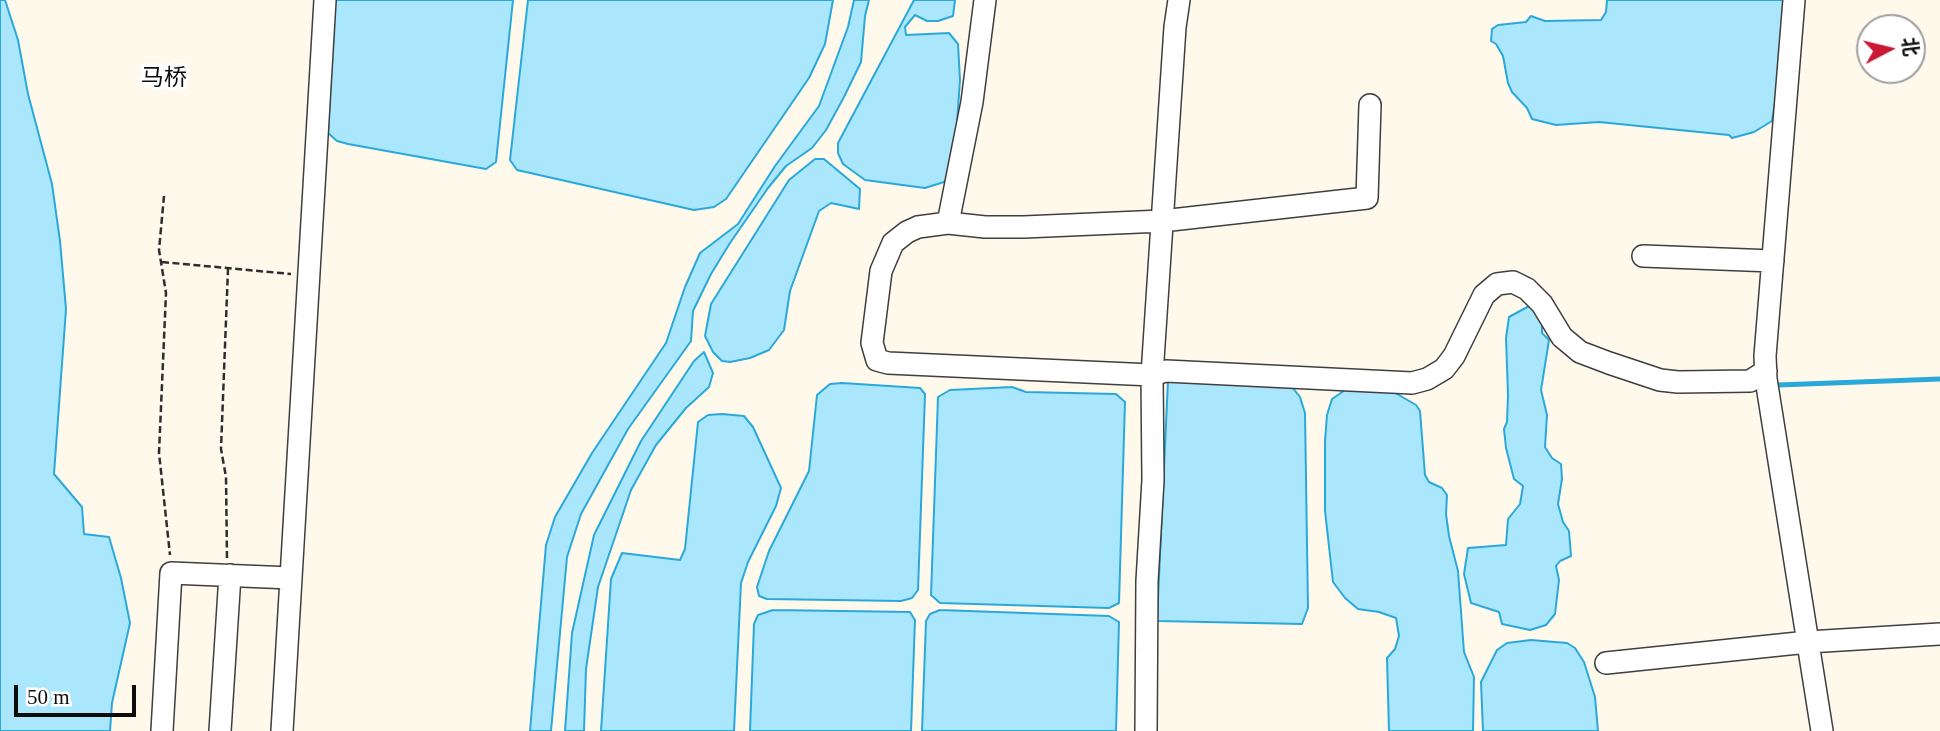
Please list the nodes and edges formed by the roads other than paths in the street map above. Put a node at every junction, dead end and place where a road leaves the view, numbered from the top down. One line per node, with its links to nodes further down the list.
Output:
1 (325, 0): 13 (street)
2 (985, 0): 7 (street)
3 (1179, 0): 6 (street)
4 (1794, 0): 9 (street)
5 (1370, 105): 6 (street)
6 (1162, 221): 7 (street); 11 (street)
7 (948, 222): 11 (street)
8 (1643, 256): 9 (street)
9 (1773, 261): 10 (street)
10 (1766, 371): 11 (street); 15 (street)
11 (1152, 375): 20 (street)
12 (230, 575): 13 (street); 17 (street); 18 (street)
13 (291, 578): 19 (street)
14 (1940, 634): 15 (street)
15 (1808, 642): 16 (street); 21 (street)
16 (1606, 663)
17 (162, 731)
18 (220, 731)
19 (282, 731)
20 (1146, 731)
21 (1822, 731)

